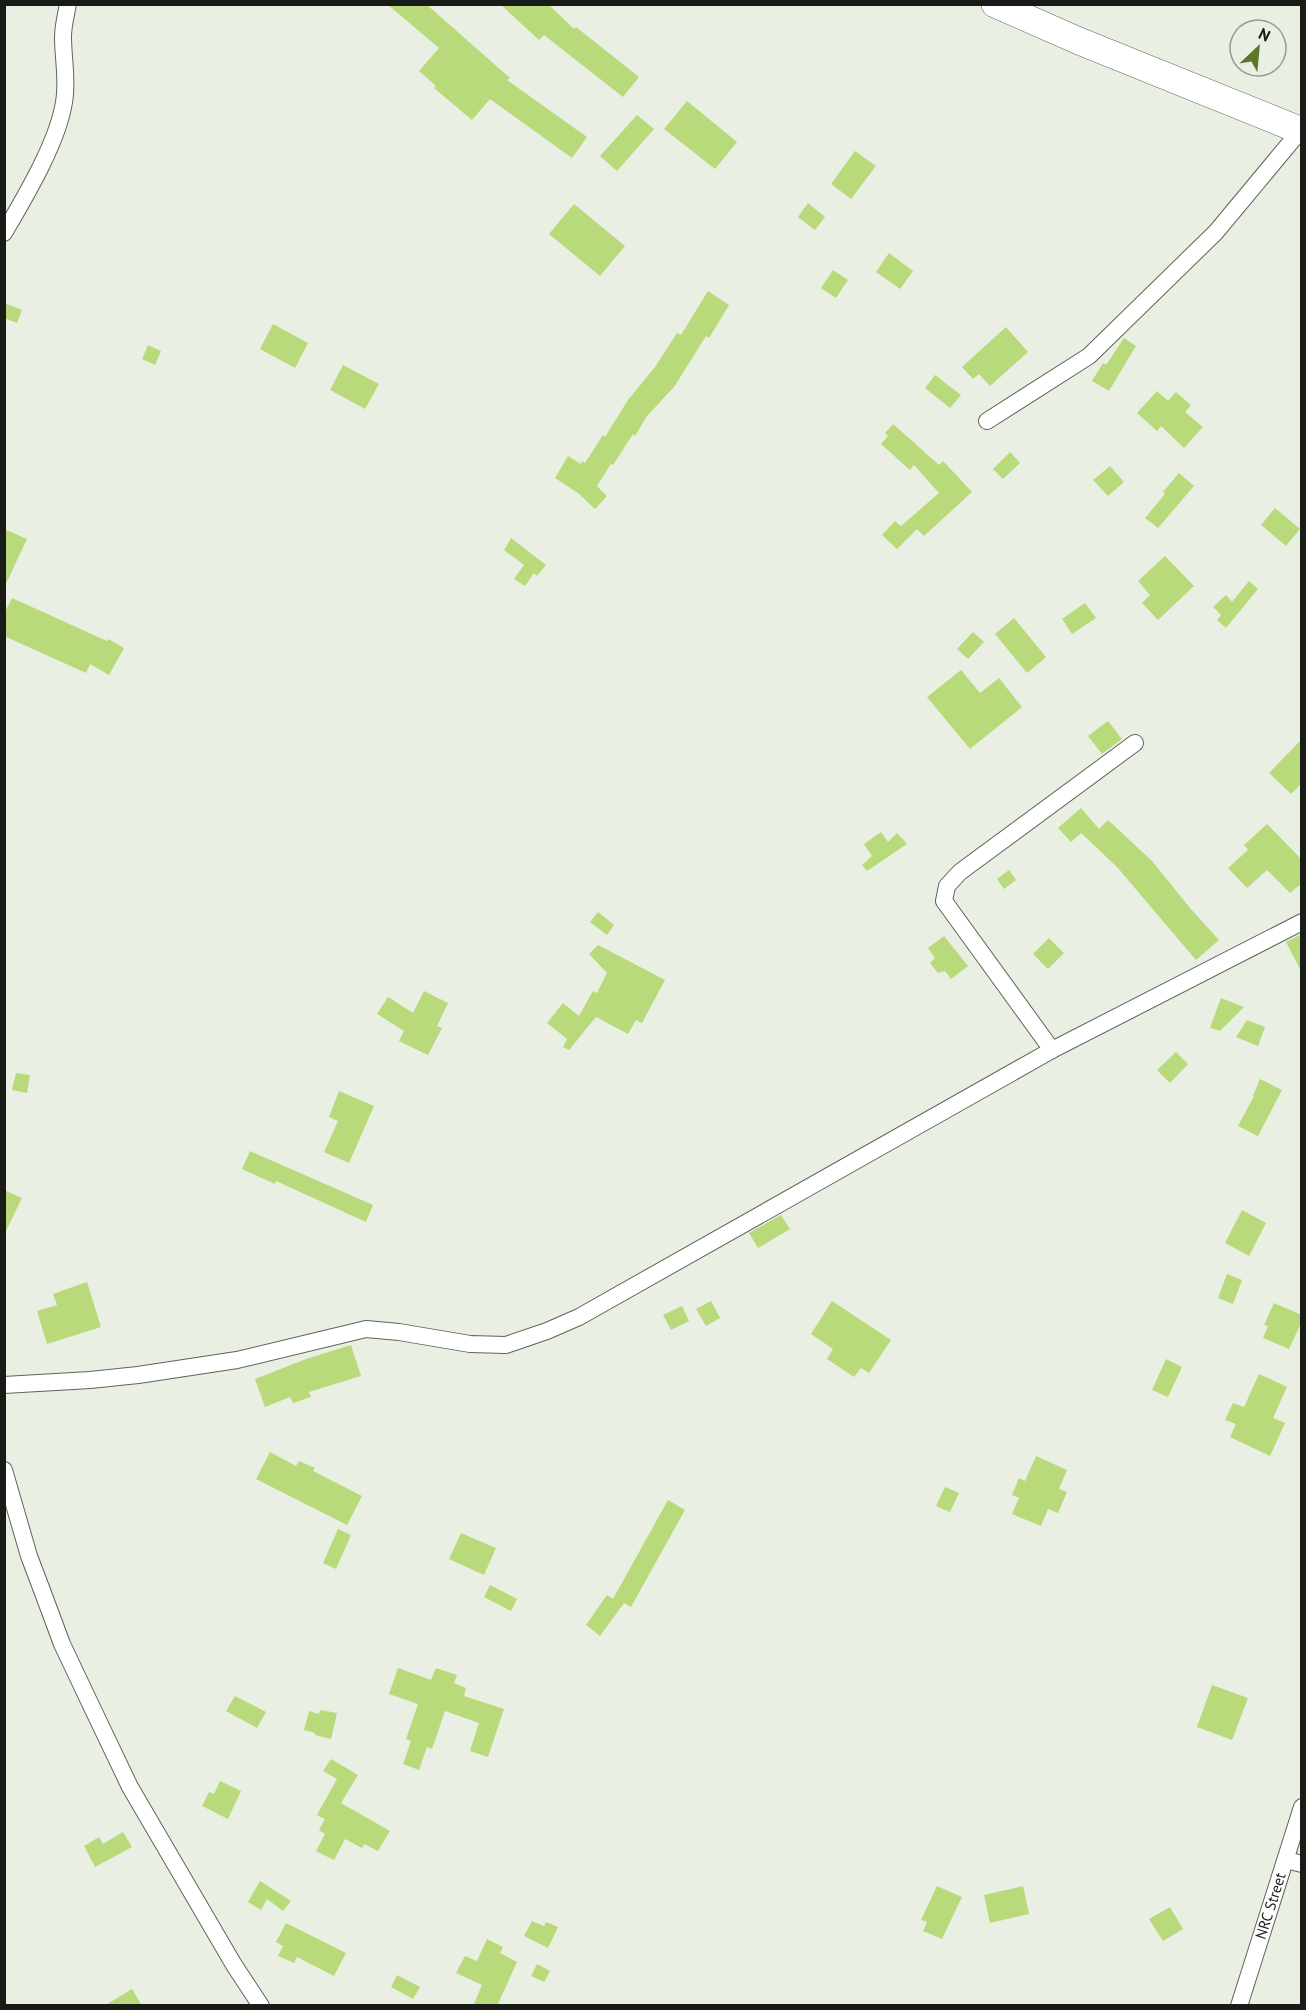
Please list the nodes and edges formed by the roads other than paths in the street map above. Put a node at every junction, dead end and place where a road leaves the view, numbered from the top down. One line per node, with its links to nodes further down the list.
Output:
1 (68, 4): 4 (street)
2 (995, 4): 3 (highway)
3 (1301, 131): 5 (street)
4 (4, 233)
5 (987, 421)
6 (1135, 743): 8 (street)
7 (1302, 922): 8 (street)
8 (1052, 1050): 9 (street)
9 (4, 1385)
10 (4, 1470): 13 (street)
11 (1302, 1807): 12 (street, NRC Street)
12 (1294, 1862): 14 (street, NRC Street)
13 (261, 2006)
14 (1239, 2006)

